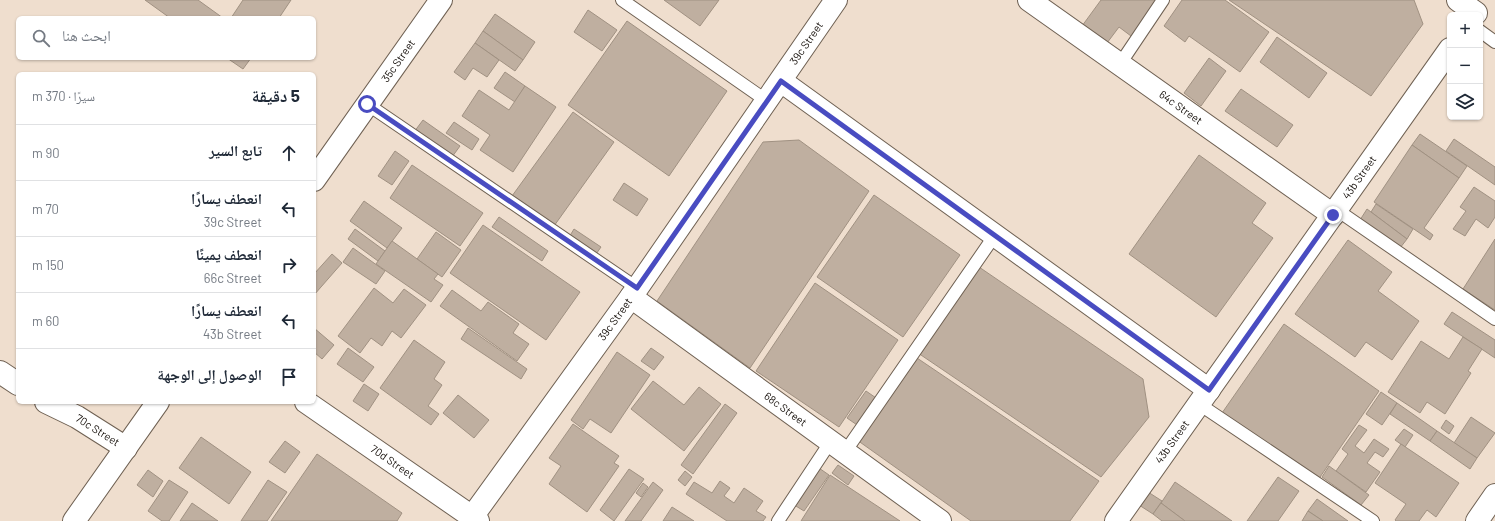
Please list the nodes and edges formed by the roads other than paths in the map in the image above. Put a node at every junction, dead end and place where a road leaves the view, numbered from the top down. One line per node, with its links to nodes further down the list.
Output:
1 (440, 0): 14 (street, 35c Street)
2 (622, 0): 13 (lane)
3 (836, 0): 12 (street, 39c Street)
4 (1029, 0): 11 (street, 64c Street)
5 (1163, 0): 11 (lane)
6 (1458, 0): 7 (street)
7 (1475, 12)
8 (1483, 22): 9 (lane)
9 (1495, 42)
10 (1447, 53): 16 (street, 43b Street)
11 (1120, 64): 16 (street, 64c Street)
12 (781, 81): 13 (street, 39c Street); 17 (street)
13 (767, 101): 18 (street, 39c Street)
14 (367, 104): 15 (street, 35c Street); 18 (lane)
15 (316, 177)
16 (1335, 212): 19 (lane); 22 (street, 43b Street)
17 (995, 235): 22 (street); 26 (lane)
18 (634, 293): 26 (street, 68c Street); 29 (street, 39c Street)
19 (1495, 319)
20 (0, 372): 21 (street)
21 (16, 383)
22 (1204, 397): 33 (street, 43b Street); 34 (lane)
23 (50, 404): 27 (street, 70c Street)
24 (157, 404): 27 (street)
25 (309, 404): 29 (street, 70d Street)
26 (838, 447): 31 (lane); 32 (street, 68c Street)
27 (122, 454): 30 (street)
28 (1495, 495): 35 (street)
29 (475, 519)
30 (74, 521)
31 (778, 521)
32 (940, 521)
33 (1116, 521)
34 (1372, 521)
35 (1477, 521)

